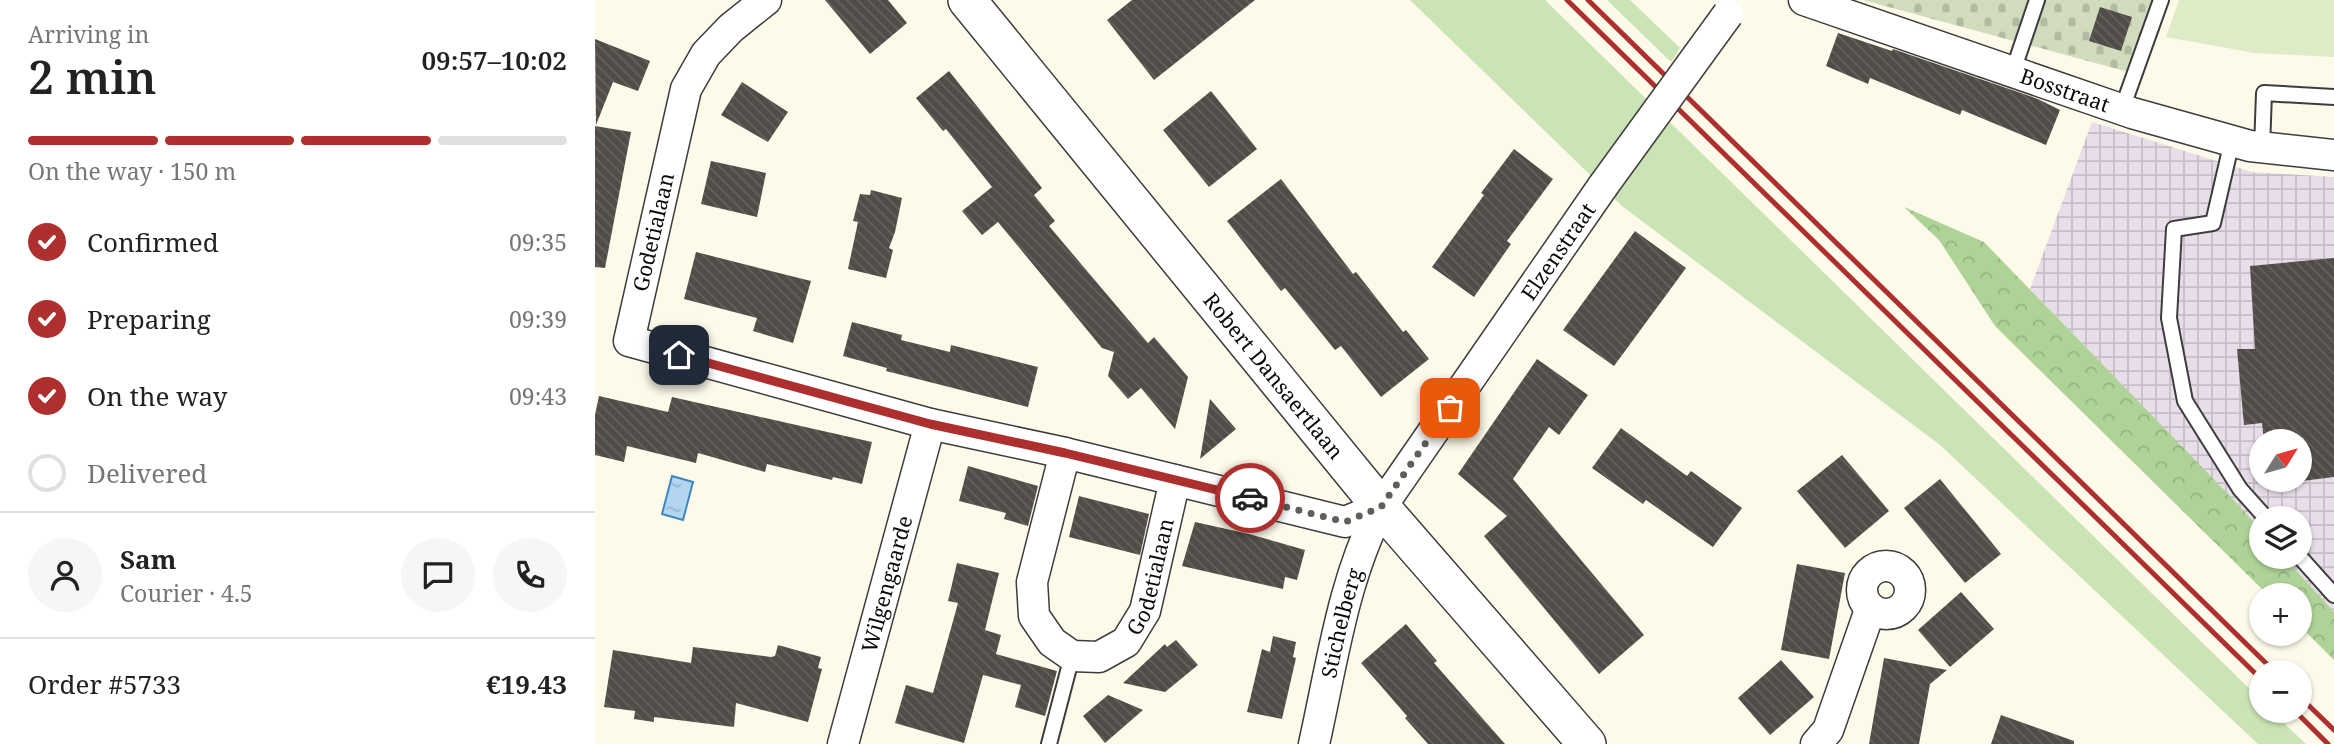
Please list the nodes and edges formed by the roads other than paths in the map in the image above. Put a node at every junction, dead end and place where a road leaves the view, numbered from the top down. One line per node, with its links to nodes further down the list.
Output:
1 (766, 0): 13 (street, Godetialaan)
2 (967, 0): 17 (street, Robert Dansaertlaan)
3 (1804, 0): 7 (street, Bosstraat)
4 (2037, 0): 7 (lane)
5 (2161, 0): 9 (lane)
6 (1733, 7): 17 (street, Elzenstraat, bridge)
7 (2013, 71): 9 (street, Bosstraat)
8 (2334, 97): 11 (lane)
9 (2122, 109): 10 (street, Bosstraat)
10 (2232, 141): 11 (street, Bosstraat); 16 (lane)
11 (2262, 148): 12 (street, Bosstraat)
12 (2334, 155)
13 (930, 424): 14 (street, Godetialaan); 22 (street, Wilgengaarde)
14 (1065, 453): 15 (street, Godetialaan); 21 (street)
15 (1175, 480): 17 (street, Godetialaan); 21 (street, Godetialaan)
16 (2255, 506)
17 (1381, 507): 24 (street, Stichelberg); 25 (street, Robert Dansaertlaan)
18 (2311, 569): 19 (lane)
19 (2334, 595)
20 (1870, 610): 26 (street)
21 (1072, 656): 23 (lane)
22 (843, 744)
23 (1049, 744)
24 (1314, 744)
25 (1587, 744)
26 (1816, 744)

